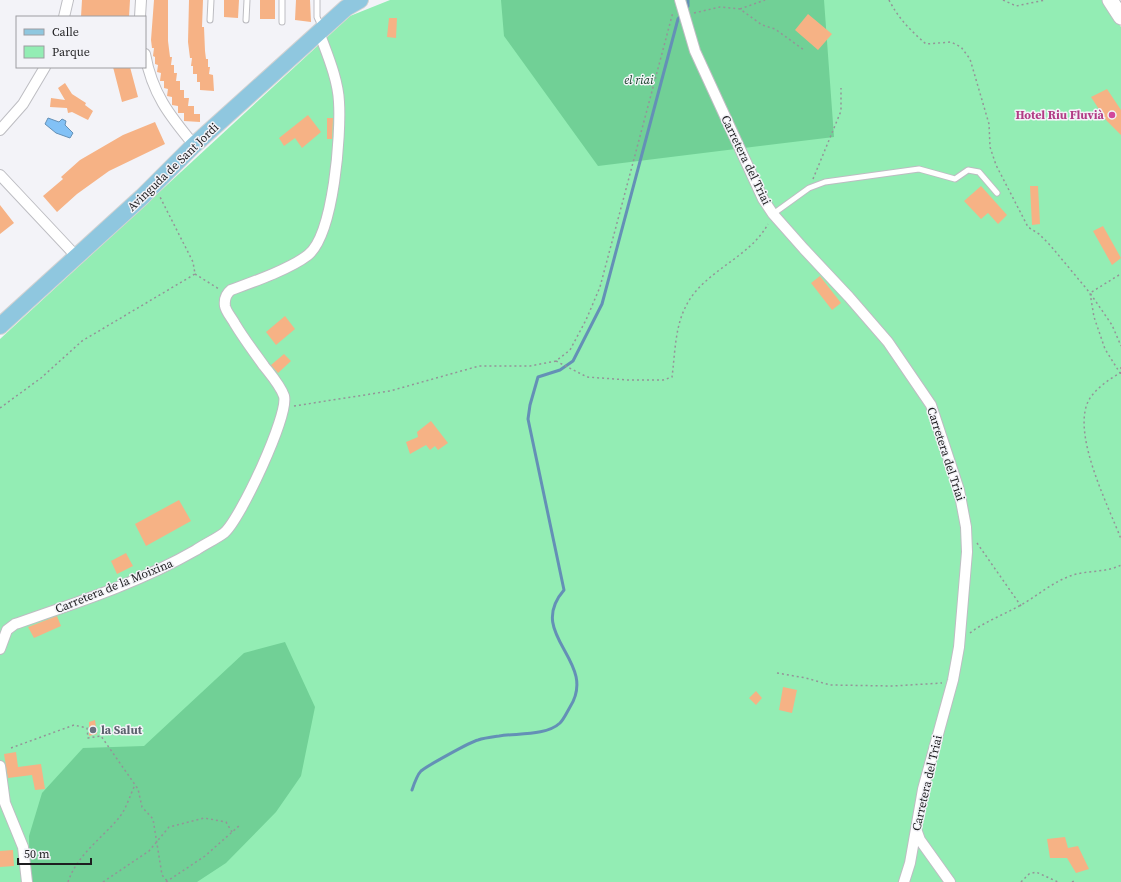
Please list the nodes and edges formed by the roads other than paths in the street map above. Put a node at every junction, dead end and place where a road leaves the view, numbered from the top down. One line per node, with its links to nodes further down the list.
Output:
1 (68, 0): 10 (street)
2 (141, 0): 11 (street)
3 (211, 0): 13 (lane)
4 (246, 0): 14 (lane)
5 (282, 0): 15 (lane)
6 (318, 0): 16 (lane)
7 (1110, 0): 12 (main road)
8 (353, 3): 16 (main road, Avinguda de Sant Jordi)
9 (677, 4): 23 (street, Carretera del Triai)
10 (64, 16)
11 (140, 16)
12 (1121, 17)
13 (210, 20)
14 (246, 20)
15 (282, 22)
16 (321, 31): 20 (main road, Avinguda de Sant Jordi); 26 (street, Carretera de la Moixina)
17 (146, 58): 20 (street)
18 (44, 68): 19 (street)
19 (0, 130)
20 (194, 145): 24 (main road, Avinguda de Sant Jordi)
21 (0, 175): 24 (street)
22 (998, 193): 23 (lane)
23 (773, 214): 28 (street, Carretera del Triai)
24 (76, 256): 25 (main road, Avinguda de Sant Jordi)
25 (0, 326)
26 (0, 649)
27 (0, 766): 29 (street)
28 (916, 827): 30 (street, Carretera del Triai); 31 (street)
29 (26, 882)
30 (904, 882)
31 (950, 882)

